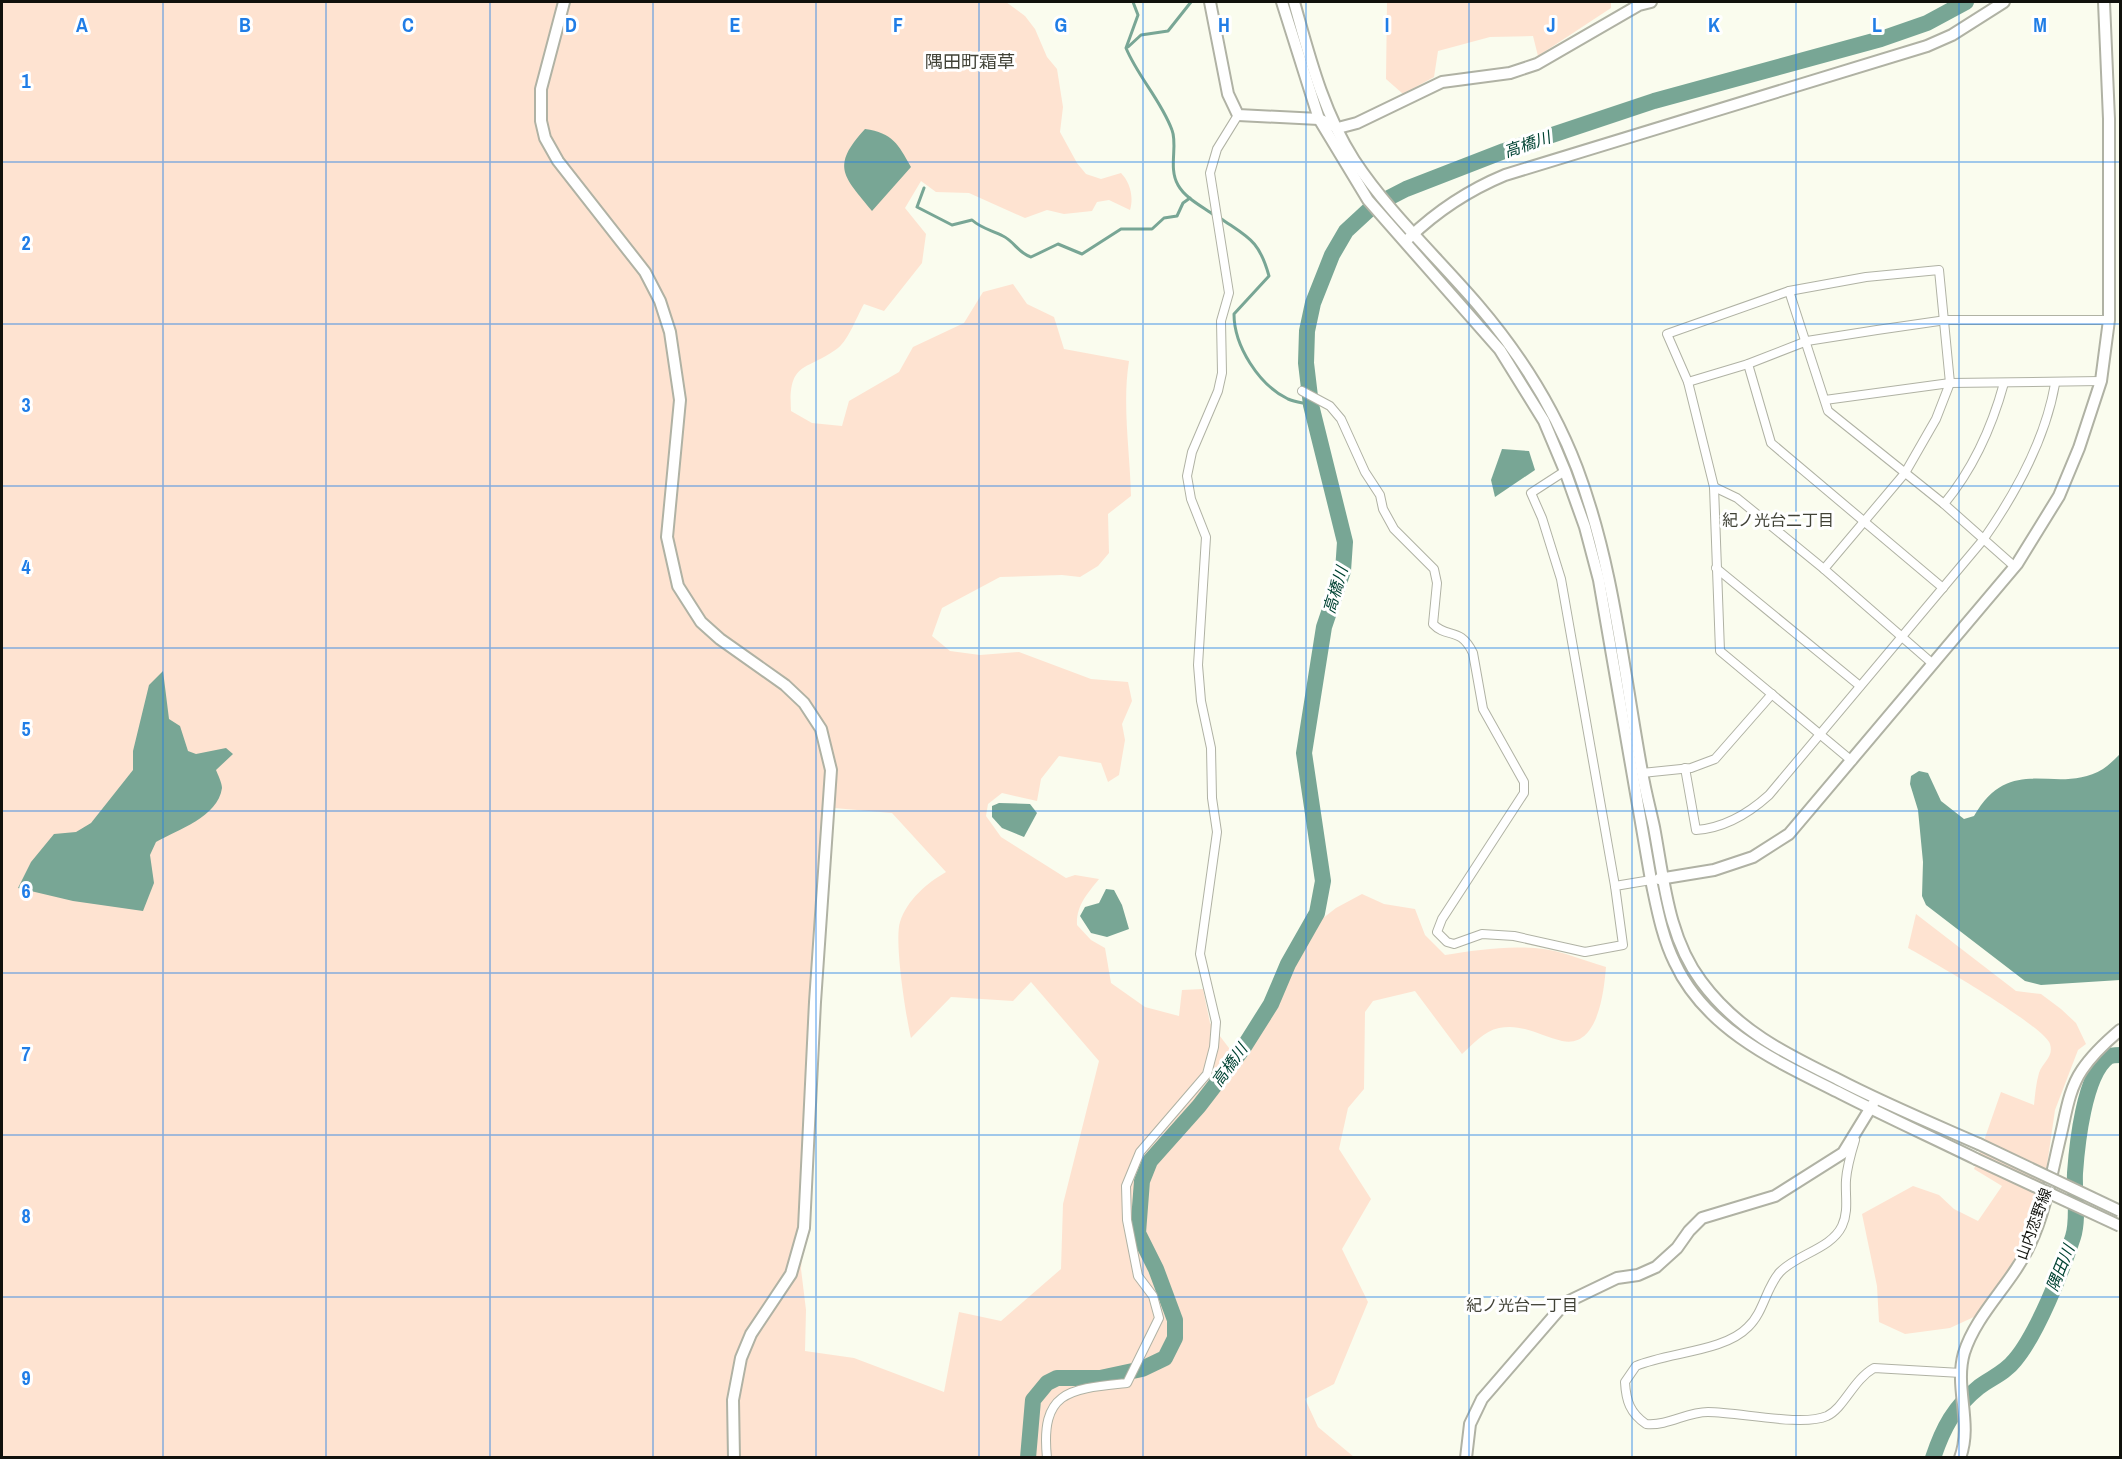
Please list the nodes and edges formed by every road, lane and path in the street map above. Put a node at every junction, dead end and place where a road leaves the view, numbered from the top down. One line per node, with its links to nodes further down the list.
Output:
1 (564, 2): 52 (street)
2 (1210, 2): 8 (street)
3 (1282, 2): 9 (street)
4 (1294, 2): 10 (street)
5 (1651, 2): 10 (street)
6 (2004, 2): 12 (street)
7 (2104, 2): 15 (street)
8 (1238, 115): 9 (street); 53 (street)
9 (1319, 119): 10 (street); 11 (street)
10 (1338, 128): 11 (street)
11 (1396, 224): 12 (street)
12 (1409, 239): 25 (street); 42 (street)
13 (1789, 291): 14 (street); 16 (street); 19 (street)
14 (1946, 320): 15 (street); 16 (street); 20 (street)
15 (2109, 320): 18 (street)
16 (1807, 341): 17 (street); 24 (street)
17 (1748, 364): 19 (street); 29 (street)
18 (2101, 381): 22 (street); 31 (street)
19 (1688, 382): 27 (street)
20 (1950, 383): 21 (street); 24 (street); 26 (street)
21 (2004, 383): 22 (street); 28 (street)
22 (2055, 384): 30 (street)
23 (1302, 391): 45 (street)
24 (1825, 400): 26 (street)
25 (1565, 471): 44 (street); 45 (street)
26 (1905, 473): 28 (street); 29 (street)
27 (1714, 488): 32 (street); 33 (street)
28 (1944, 504): 30 (street)
29 (1864, 523): 33 (street); 34 (street)
30 (1983, 540): 31 (street); 34 (street)
31 (2015, 567): 36 (street)
32 (1716, 568): 37 (street); 38 (street)
33 (1824, 569): 35 (street)
34 (1943, 588): 35 (street)
35 (1902, 639): 36 (street); 37 (street)
36 (1933, 664): 40 (street)
37 (1860, 686): 39 (street)
38 (1772, 694): 39 (street); 41 (street)
39 (1819, 734): 40 (street); 41 (street)
40 (1852, 761): 43 (street)
41 (1685, 768): 42 (street)
42 (1642, 773): 43 (street)
43 (1663, 879): 44 (street); 47 (street)
44 (1651, 880): 45 (street); 47 (street)
45 (1615, 886)
46 (2121, 1030): 51 (street, 山内恋野線)
47 (1873, 1104): 48 (street); 49 (street, bridge); 50 (street, bridge)
48 (1856, 1135): 51 (street); 54 (street)
49 (2121, 1211)
50 (2121, 1226)
51 (1961, 1373): 55 (street, 山内恋野線)
52 (734, 1458)
53 (1047, 1458)
54 (1466, 1458)
55 (1960, 1458)

